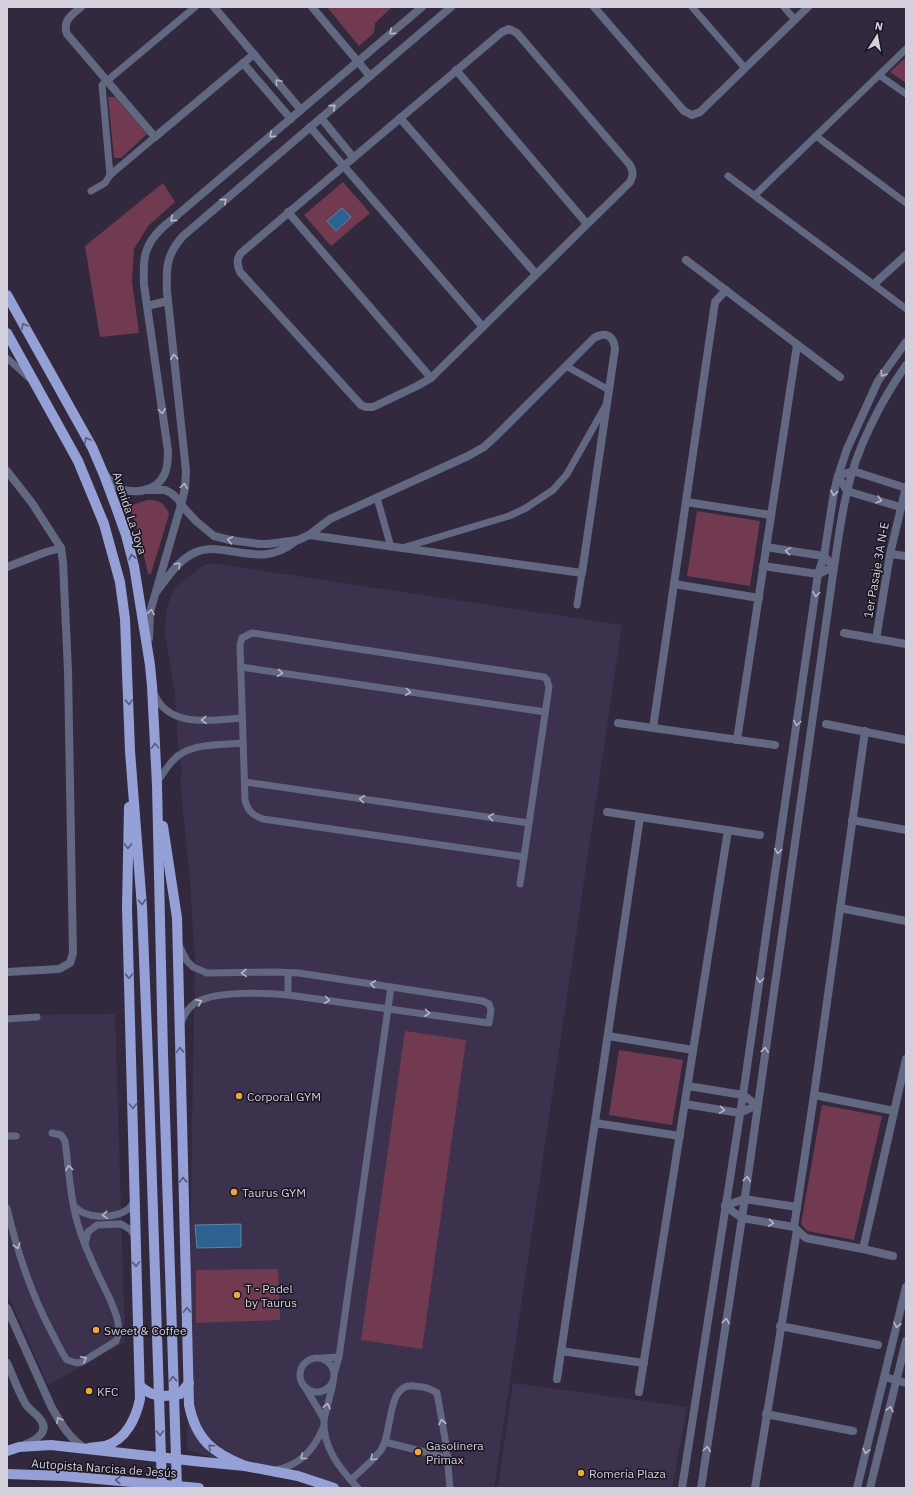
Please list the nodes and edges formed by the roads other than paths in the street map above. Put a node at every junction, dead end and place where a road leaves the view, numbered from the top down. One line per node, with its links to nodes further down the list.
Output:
1 (81, 7): 20 (street)
2 (195, 7): 20 (lane)
3 (214, 7): 13 (street)
4 (312, 7): 14 (street)
5 (422, 7): 14 (street, one-way to 14)
6 (451, 7): 19 (street)
7 (594, 7): 16 (street)
8 (692, 7): 16 (lane)
9 (784, 7): 11 (lane)
10 (808, 7): 11 (street)
11 (795, 20): 16 (street)
12 (906, 49): 18 (lane)
13 (254, 54): 15 (street); 22 (street, one-way to 13)
14 (358, 61): 19 (street); 22 (street)
15 (243, 63): 23 (street); 28 (street)
16 (745, 68)
17 (456, 70): 25 (street); 37 (street); 37 (street)
18 (879, 75): 21 (lane); 27 (lane)
19 (370, 76): 24 (street, one-way to 19)
20 (106, 81): 28 (street); 31 (lane)
21 (906, 94)
22 (301, 110): 23 (street)
23 (291, 118): 45 (street, one-way to 45)
24 (320, 118): 26 (street); 29 (street)
25 (400, 118): 29 (street); 40 (street)
26 (310, 127): 30 (street); 44 (street, one-way to 26)
27 (816, 136): 34 (lane); 35 (lane)
28 (155, 137): 31 (lane)
29 (353, 157): 30 (street)
30 (344, 165): 36 (street); 47 (street)
31 (110, 175): 33 (lane)
32 (728, 176): 34 (lane)
33 (91, 191)
34 (755, 195): 41 (lane)
35 (906, 204)
36 (288, 212): 55 (street); 55 (street)
37 (587, 224): 40 (street)
38 (906, 255): 41 (street)
39 (686, 260): 42 (street)
40 (536, 274): 47 (street)
41 (874, 284): 46 (lane)
42 (726, 290): 50 (street); 67 (street)
43 (7, 295): 61 (main road, Avenida La Joya, one-way to 43)
44 (168, 301): 45 (street); 68 (street, one-way to 44)
45 (147, 306): 64 (street, one-way to 64)
46 (905, 308)
47 (483, 326): 55 (street)
48 (7, 333): 57 (main road)
49 (906, 342): 62 (street, one-way to 62)
50 (797, 345): 54 (street); 70 (street)
51 (7, 358): 57 (lane)
52 (566, 366): 56 (lane); 56 (street); 66 (street)
53 (906, 366): 60 (street)
54 (840, 377)
55 (431, 378)
56 (609, 390): 58 (street)
57 (41, 393): 105 (main road, one-way to 105)
58 (607, 402): 76 (lane); 83 (street)
59 (7, 471): 75 (street)
60 (853, 471): 62 (street); 63 (street, 1er Pasaje 3A N-E); 65 (street)
61 (104, 475): 64 (street); 92 (main road, Avenida La Joya, one-way to 61)
62 (838, 476): 65 (street); 78 (street, one-way to 78)
63 (906, 487): 69 (street, 1er Pasaje 3A N-E)
64 (147, 490): 68 (street)
65 (847, 491): 69 (street, one-way to 69); 82 (street)
66 (377, 498): 71 (street); 73 (lane)
67 (686, 502): 70 (street); 85 (street)
68 (181, 505): 72 (street, one-way to 68); 86 (street)
69 (900, 507): 77 (street, 1er Pasaje 3A N-E)
70 (771, 515): 74 (street)
71 (309, 535): 72 (street); 73 (street)
72 (298, 540): 86 (street, one-way to 72)
73 (391, 546): 76 (street)
74 (766, 547): 78 (street, one-way to 74); 80 (street)
75 (61, 548): 81 (street); 120 (street)
76 (402, 548): 83 (street)
77 (890, 554): 79 (street); 90 (street, 1er Pasaje 3A N-E)
78 (824, 556): 82 (street); 84 (street)
79 (906, 556)
80 (763, 566): 84 (street); 87 (street)
81 (7, 567)
82 (834, 567): 84 (street); 135 (street, one-way to 82)
83 (582, 574): 88 (lane)
84 (818, 574): 132 (street, one-way to 132)
85 (674, 584): 87 (street); 99 (street)
86 (154, 595): 92 (street, one-way to 86)
87 (759, 598): 101 (street)
88 (577, 605)
89 (844, 633): 90 (street)
90 (876, 638): 91 (street)
91 (906, 644)
92 (150, 664): 94 (main road, Avenida La Joya)
93 (241, 667): 95 (lane, one-way to 95); 95 (lane); 96 (lane)
94 (152, 686): 96 (lane, one-way to 94); 107 (main road, Avenida La Joya, one-way to 94)
95 (545, 712): 111 (lane)
96 (242, 718): 103 (lane)
97 (618, 723): 99 (street)
98 (826, 724): 100 (street)
99 (653, 728): 101 (street)
100 (865, 731): 102 (street); 110 (street)
101 (737, 740): 104 (street)
102 (906, 740)
103 (243, 743): 106 (lane); 107 (lane)
104 (775, 745)
105 (130, 751): 144 (main road, one-way to 144); 189 (main road, one-way to 189, bridge)
106 (245, 782): 111 (lane, one-way to 106); 115 (lane)
107 (157, 783): 119 (main road); 190 (main road, one-way to 107, bridge)
108 (607, 812): 109 (street)
109 (640, 817): 112 (street); 128 (street)
110 (852, 820): 113 (street); 117 (street)
111 (529, 822): 115 (lane)
112 (728, 830): 114 (street); 129 (street)
113 (906, 830)
114 (760, 835)
115 (524, 857): 116 (lane)
116 (520, 884)
117 (840, 908): 118 (street); 133 (street)
118 (906, 921)
119 (177, 939): 121 (lane, one-way to 119); 127 (main road)
120 (7, 972)
121 (288, 973): 122 (lane, one-way to 121); 123 (lane)
122 (391, 987): 124 (lane); 124 (lane, one-way to 122)
123 (288, 995): 124 (lane, one-way to 124); 127 (lane, one-way to 123)
124 (388, 1008): 161 (lane)
125 (38, 1017): 126 (lane)
126 (7, 1019)
127 (179, 1033): 169 (main road, one-way to 127)
128 (608, 1036): 129 (street); 138 (street)
129 (693, 1050): 131 (street)
130 (906, 1059): 136 (street)
131 (688, 1086): 132 (street); 134 (street)
132 (743, 1095): 135 (street); 137 (street)
133 (814, 1095): 136 (street); 147 (street)
134 (685, 1104): 137 (street, one-way to 137); 142 (street)
135 (757, 1105): 137 (street); 143 (street, one-way to 135)
136 (894, 1111): 153 (street)
137 (740, 1113): 146 (street)
138 (595, 1123): 142 (street); 160 (street)
139 (52, 1133): 145 (lane, one-way to 139)
140 (7, 1136): 141 (lane)
141 (16, 1136)
142 (680, 1136): 164 (street)
143 (744, 1199): 146 (street); 147 (street); 149 (street)
144 (135, 1201): 145 (lane, one-way to 145); 151 (main road)
145 (74, 1206): 152 (lane)
146 (725, 1206): 149 (street); 195 (street)
147 (797, 1207): 150 (street)
148 (7, 1208): 152 (lane, one-way to 152)
149 (742, 1218): 150 (street, one-way to 150); 196 (street, one-way to 149)
150 (795, 1228): 153 (street); 157 (street)
151 (136, 1238): 152 (lane); 172 (main road, one-way to 172)
152 (85, 1244)
153 (863, 1249): 154 (street)
154 (893, 1256)
155 (906, 1287): 166 (street, one-way to 166)
156 (7, 1308): 174 (street)
157 (780, 1326): 159 (street); 176 (street)
158 (906, 1341): 168 (street)
159 (878, 1345)
160 (561, 1351): 164 (street); 167 (street)
161 (339, 1357): 162 (lane); 165 (lane)
162 (322, 1358): 165 (lane); 171 (lane)
163 (7, 1363): 175 (street)
164 (644, 1363): 173 (street)
165 (334, 1377): 171 (lane); 177 (lane, one-way to 165)
166 (884, 1377): 168 (street); 198 (street, one-way to 198)
167 (557, 1379)
168 (897, 1380): 170 (street); 199 (street, one-way to 168)
169 (189, 1383): 172 (main road); 185 (main road, one-way to 169)
170 (906, 1383)
171 (304, 1385): 177 (lane)
172 (140, 1386): 182 (main road)
173 (639, 1392)
174 (52, 1406): 175 (street); 182 (street, one-way to 174)
175 (36, 1414): 181 (street)
176 (766, 1414): 179 (street); 197 (street)
177 (324, 1419): 178 (lane)
178 (323, 1428): 186 (lane, one-way to 186); 188 (lane)
179 (853, 1431)
180 (385, 1442): 184 (lane); 184 (lane, one-way to 180); 188 (lane, one-way to 188)
181 (20, 1447): 182 (main road); 183 (main road)
182 (87, 1448): 185 (main road)
183 (7, 1450)
184 (448, 1458): 194 (lane)
185 (245, 1466): 186 (main road)
186 (271, 1470): 192 (main road)
187 (7, 1474): 191 (main road, Autopista Narcisa de Jesús, one-way to 187)
188 (350, 1480): 193 (lane)
189 (162, 1488)
190 (177, 1488)
191 (199, 1488)
192 (334, 1488)
193 (358, 1488)
194 (450, 1488)
195 (682, 1488)
196 (701, 1488)
197 (755, 1488)
198 (857, 1488)
199 (870, 1488)

